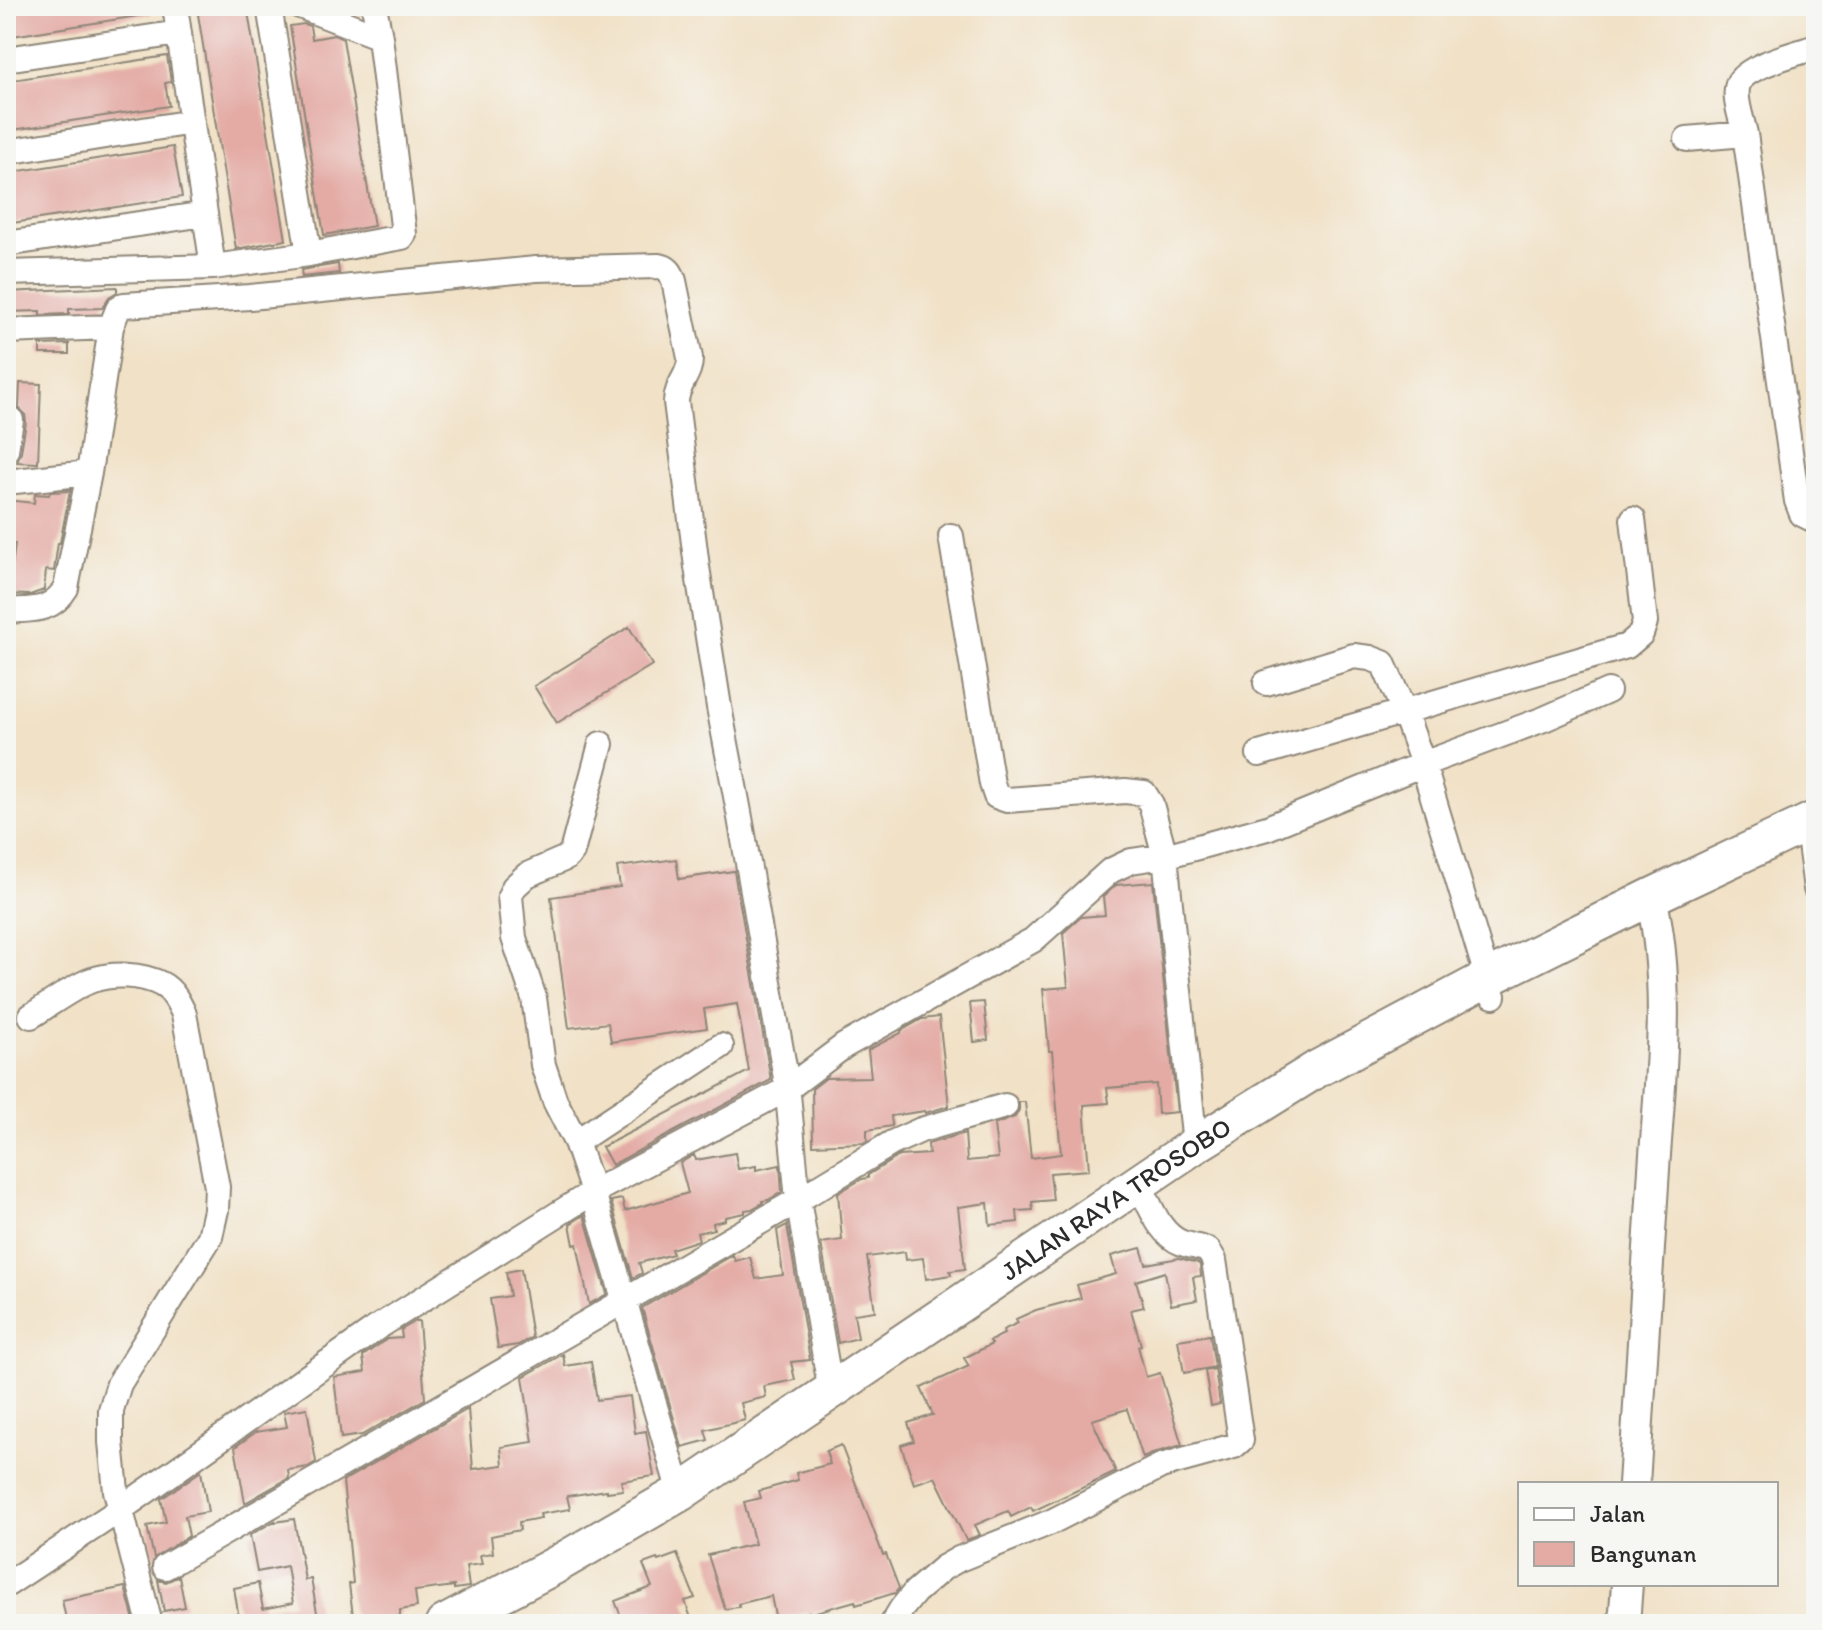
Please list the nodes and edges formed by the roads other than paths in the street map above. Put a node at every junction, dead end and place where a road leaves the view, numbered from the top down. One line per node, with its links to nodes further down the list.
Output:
1 (175, 6): 5 (street)
2 (269, 6): 15 (street)
3 (300, 6): 6 (street)
4 (374, 6): 6 (street)
5 (179, 33): 8 (street); 9 (street)
6 (380, 37): 15 (street)
7 (1816, 47): 10 (street)
8 (6, 59)
9 (192, 122): 12 (street); 13 (street)
10 (1745, 134): 11 (street); 25 (street)
11 (1687, 139)
12 (6, 152)
13 (205, 214): 14 (street); 16 (street)
14 (6, 244)
15 (309, 254): 16 (street)
16 (213, 267): 17 (street)
17 (6, 273)
18 (111, 327): 19 (street); 22 (street); 40 (street)
19 (6, 331)
20 (11, 420): 21 (street)
21 (6, 450)
22 (89, 473): 23 (street); 27 (street)
23 (6, 482)
24 (1633, 519): 30 (street)
25 (1816, 521)
26 (951, 536): 34 (street)
27 (6, 611)
28 (1266, 683): 30 (street)
29 (1608, 691): 33 (street)
30 (1404, 711): 32 (street); 33 (street)
31 (601, 744): 42 (street)
32 (1259, 754)
33 (1423, 764): 34 (street); 37 (street)
34 (1164, 851): 40 (street); 43 (street)
35 (1814, 855): 36 (highway, JALAN RAYA TROSOBO)
36 (1657, 928): 37 (highway, JALAN RAYA TROSOBO); 49 (main road)
37 (1490, 987): 43 (highway, JALAN RAYA TROSOBO); 46 (highway, JALAN RAYA TROSOBO)
38 (31, 1016): 51 (street)
39 (721, 1046): 42 (street)
40 (786, 1081): 44 (street); 45 (street)
41 (1005, 1106): 45 (street)
42 (576, 1142): 44 (street)
43 (1195, 1145): 48 (highway, JALAN RAYA TROSOBO)
44 (591, 1185): 47 (street); 51 (street)
45 (798, 1200): 47 (street); 48 (street)
46 (1153, 1212): 48 (highway, JALAN RAYA TROSOBO); 55 (street)
47 (624, 1300): 50 (street); 52 (street)
48 (824, 1404): 50 (highway, JALAN RAYA TROSOBO); 58 (highway, JALAN RAYA TROSOBO)
49 (1634, 1482)
50 (680, 1493): 57 (highway, JALAN RAYA TROSOBO)
51 (119, 1502): 53 (street); 56 (street)
52 (165, 1567)
53 (6, 1585)
54 (1627, 1586): 59 (main road)
55 (893, 1623)
56 (150, 1624)
57 (444, 1624)
58 (486, 1624)
59 (1624, 1624)

